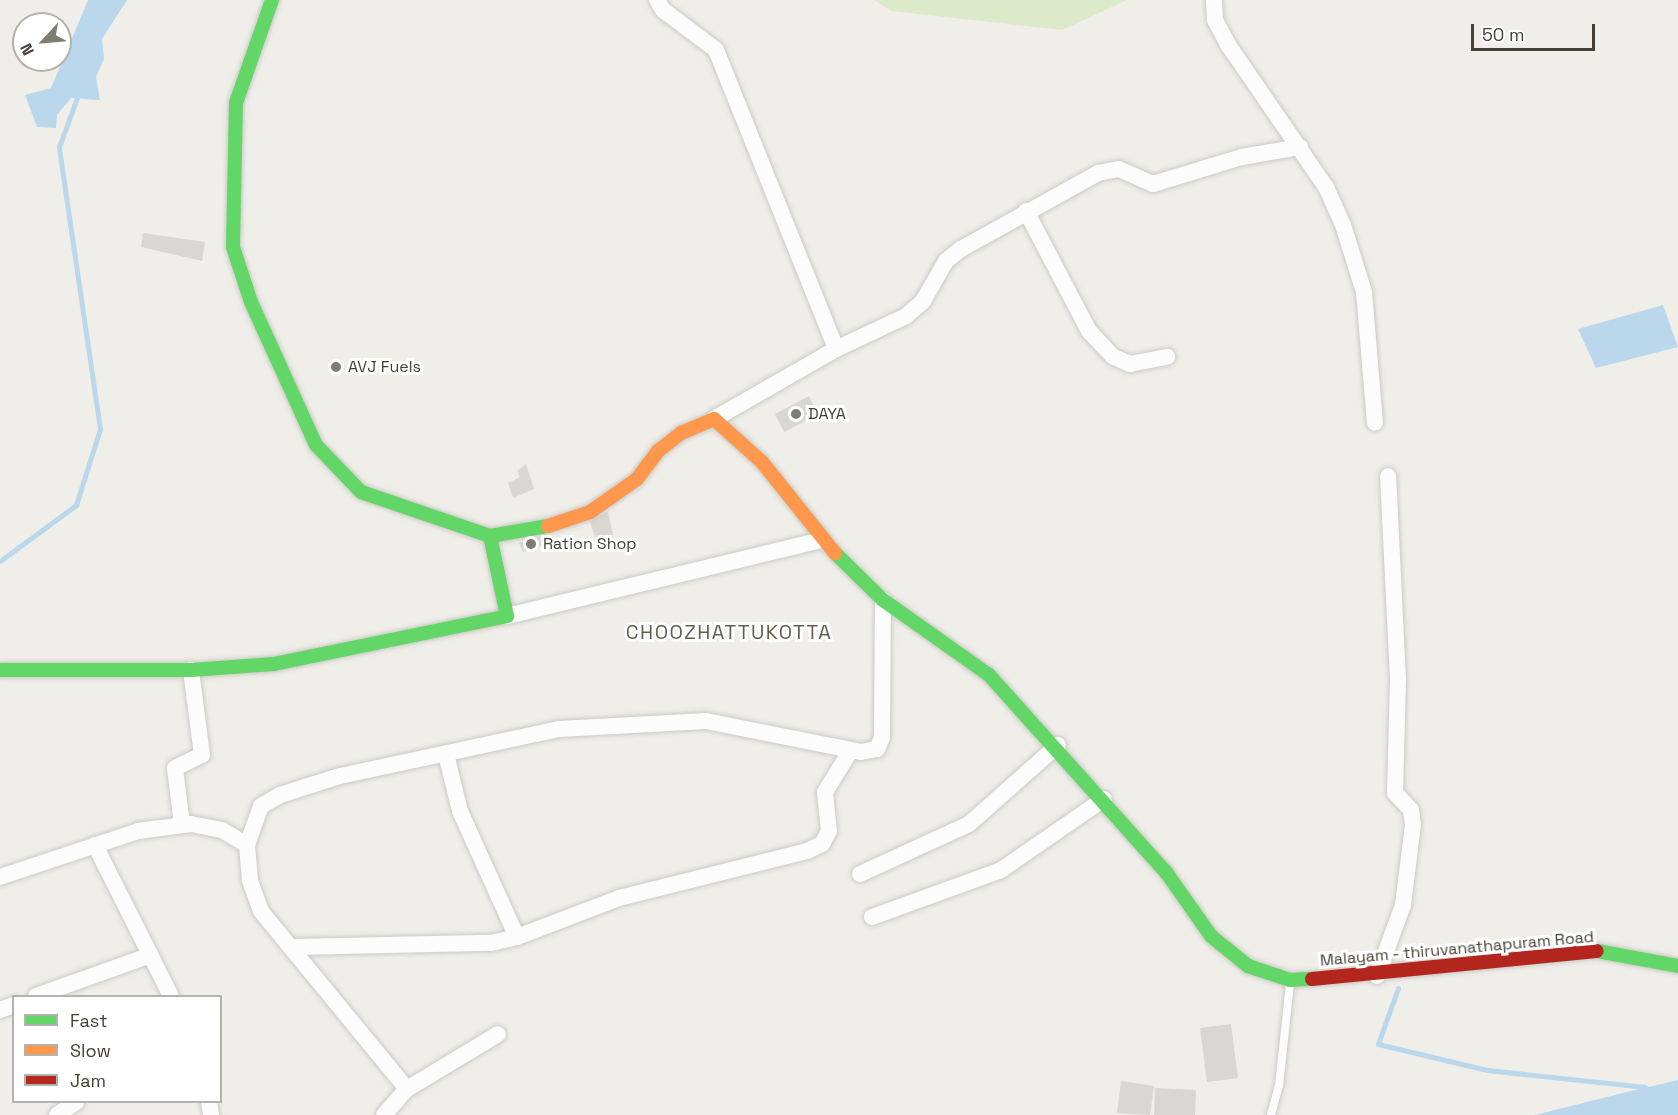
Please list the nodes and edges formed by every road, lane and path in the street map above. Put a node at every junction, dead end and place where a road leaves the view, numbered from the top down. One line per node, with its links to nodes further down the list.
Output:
1 (272, 0): 11 (main road)
2 (657, 0): 6 (street)
3 (1214, 0): 4 (street)
4 (1300, 147): 5 (street); 9 (street)
5 (1026, 212): 6 (street); 7 (street)
6 (836, 349): 8 (street)
7 (1167, 357)
8 (714, 419): 11 (main road); 12 (main road, Malayam - thiruvanathapuram Road)
9 (1375, 423)
10 (1388, 477): 31 (street)
11 (490, 536): 14 (main road)
12 (822, 540): 13 (main road, Malayam - thiruvanathapuram Road); 14 (street)
13 (883, 600): 17 (main road, Malayam - thiruvanathapuram Road); 18 (street)
14 (507, 616): 16 (main road)
15 (0, 670): 16 (main road)
16 (191, 670): 21 (street)
17 (1058, 745): 20 (main road, Malayam - thiruvanathapuram Road); 24 (street)
18 (851, 750): 19 (street); 27 (street)
19 (446, 754): 23 (street); 27 (street)
20 (1104, 799): 26 (street); 32 (main road, Malayam - thiruvanathapuram Road)
21 (182, 825): 22 (street); 23 (street)
22 (95, 845): 25 (street); 29 (street)
23 (248, 845): 28 (street)
24 (860, 874)
25 (0, 877)
26 (872, 917)
27 (517, 937): 28 (street)
28 (292, 947): 36 (street)
29 (151, 955): 33 (street); 34 (street)
30 (1678, 966): 31 (main road, Malayam - thiruvanathapuram Road)
31 (1377, 976): 32 (main road, Malayam - thiruvanathapuram Road)
32 (1290, 980): 40 (lane)
33 (39, 995)
34 (171, 995)
35 (498, 1034): 36 (street)
36 (408, 1089): 39 (street)
37 (73, 1103): 38 (street)
38 (57, 1115)
39 (384, 1115)
40 (1271, 1115)

